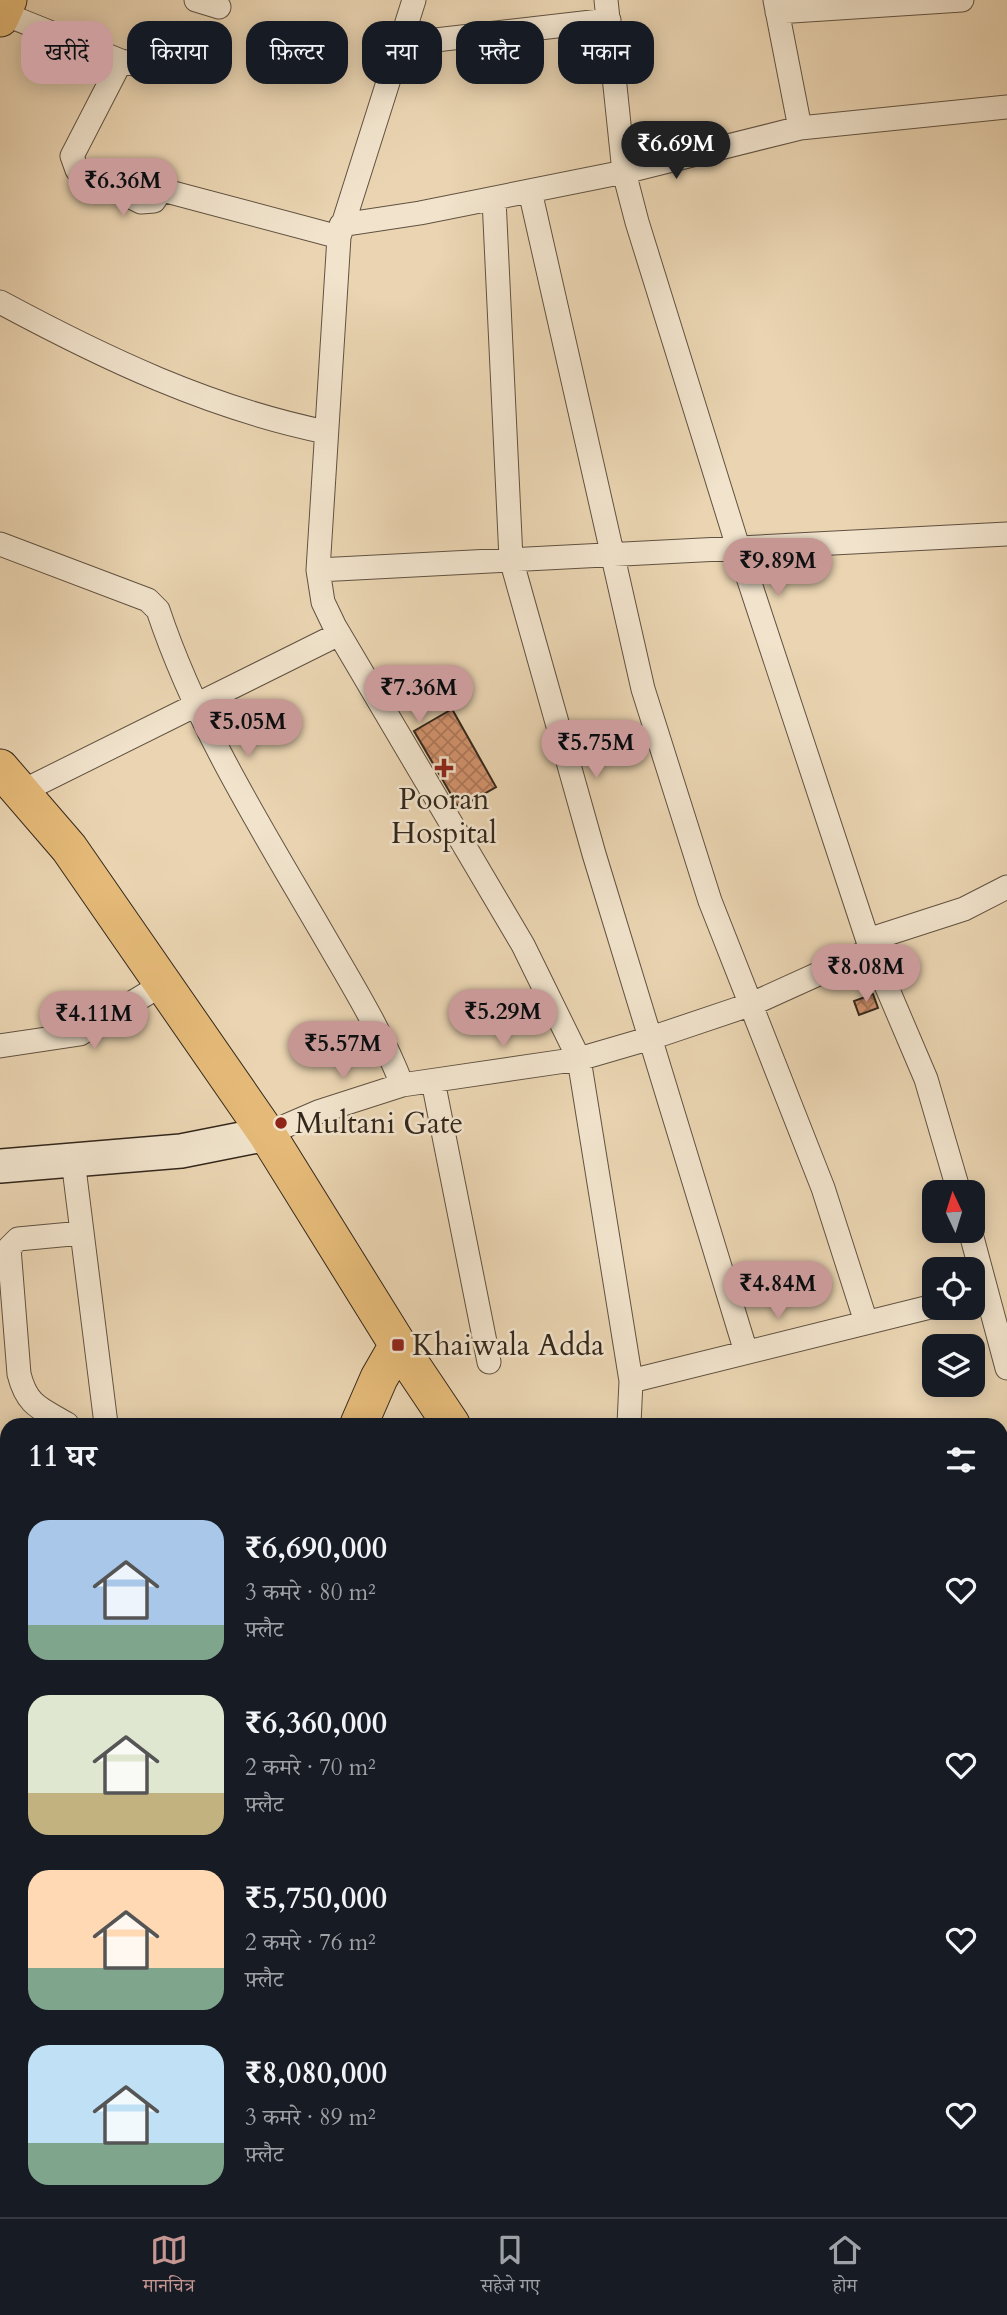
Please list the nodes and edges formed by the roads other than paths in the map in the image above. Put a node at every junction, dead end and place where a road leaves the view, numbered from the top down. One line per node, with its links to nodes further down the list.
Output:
1 (196, 0): 5 (street)
2 (414, 0): 8 (street)
3 (962, 0): 4 (street)
4 (776, 6): 14 (street)
5 (219, 7)
6 (3, 10): 10 (street)
7 (607, 10): 9 (street); 15 (street)
8 (408, 21)
9 (442, 37)
10 (121, 61): 11 (street); 18 (street)
11 (127, 62)
12 (388, 84): 18 (street)
13 (1007, 107): 14 (street)
14 (800, 128): 15 (street)
15 (624, 172): 16 (street); 23 (street)
16 (530, 191): 17 (street); 24 (street)
17 (494, 199): 18 (street); 25 (street)
18 (340, 231): 20 (street)
19 (0, 302): 20 (street)
20 (326, 432): 26 (street)
21 (1007, 534): 23 (street)
22 (0, 544): 28 (street)
23 (738, 547): 24 (street); 31 (street)
24 (610, 553): 25 (street); 33 (street)
25 (511, 559): 26 (street); 34 (street)
26 (317, 570): 27 (street)
27 (339, 634): 28 (street); 36 (street)
28 (194, 704): 29 (street); 38 (street)
29 (10, 780): 32 (main road)
30 (1007, 887): 31 (street)
31 (870, 945): 33 (street); 42 (street)
32 (163, 984): 35 (street); 39 (main road)
33 (752, 1004): 34 (street); 47 (street)
34 (651, 1038): 36 (street); 49 (street)
35 (0, 1046)
36 (579, 1059): 37 (street); 52 (street)
37 (433, 1081): 38 (street); 50 (street)
38 (401, 1085): 39 (street)
39 (267, 1134): 40 (street); 48 (main road)
40 (73, 1160): 41 (street); 43 (street)
41 (0, 1166)
42 (955, 1180)
43 (82, 1233): 53 (street); 54 (street)
44 (974, 1243): 45 (street)
45 (989, 1293): 51 (street)
46 (922, 1309): 47 (street)
47 (866, 1322): 49 (street)
48 (398, 1345): 55 (main road); 56 (main road)
49 (746, 1352): 52 (street)
50 (489, 1362)
51 (1007, 1368)
52 (631, 1381): 57 (street)
53 (57, 1418)
54 (105, 1418)
55 (362, 1418)
56 (447, 1418)
57 (629, 1418)

